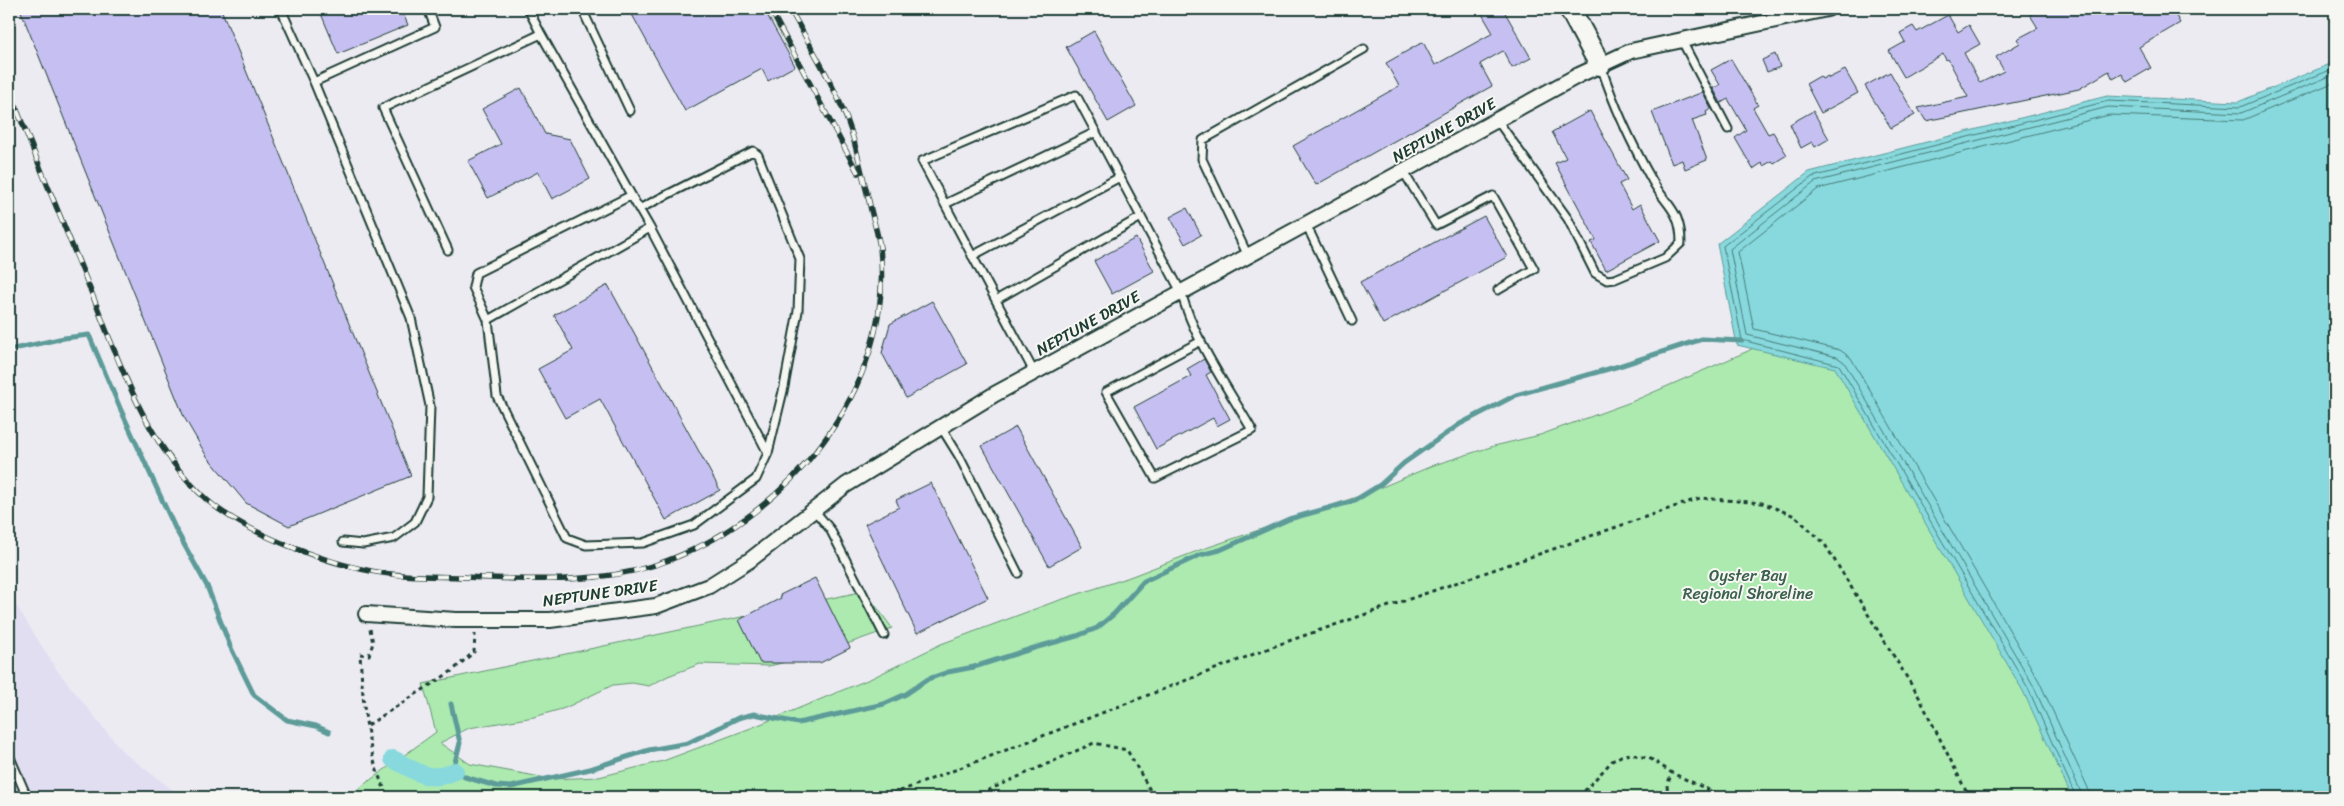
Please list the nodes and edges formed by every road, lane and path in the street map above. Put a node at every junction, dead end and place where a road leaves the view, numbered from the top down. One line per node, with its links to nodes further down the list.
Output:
1 (281, 9): 12 (lane)
2 (428, 9): 12 (lane)
3 (528, 9): 8 (lane)
4 (582, 9): 13 (lane)
5 (1570, 9): 11 (street)
6 (1827, 9): 7 (street, NEPTUNE DRIVE)
7 (1803, 11): 9 (street, NEPTUNE DRIVE)
8 (541, 34): 19 (lane); 25 (lane)
9 (1682, 40): 11 (street, NEPTUNE DRIVE); 15 (lane)
10 (1364, 49): 27 (lane)
11 (1600, 65): 14 (street, NEPTUNE DRIVE); 14 (lane)
12 (314, 82): 38 (lane)
13 (630, 111)
14 (1497, 120): 17 (street, NEPTUNE DRIVE)
15 (1728, 129)
16 (1096, 132): 18 (lane); 20 (lane); 20 (lane)
17 (1403, 171): 23 (street, NEPTUNE DRIVE); 28 (lane)
18 (1120, 177): 22 (lane); 26 (lane)
19 (630, 196): 21 (lane); 31 (lane)
20 (945, 204): 26 (lane)
21 (639, 209): 24 (lane); 36 (lane)
22 (1141, 217): 29 (lane); 30 (lane)
23 (1306, 224): 27 (street, NEPTUNE DRIVE); 32 (lane)
24 (650, 228): 31 (lane); 36 (lane)
25 (448, 250)
26 (972, 256): 30 (lane)
27 (1248, 256): 29 (street, NEPTUNE DRIVE)
28 (1498, 290)
29 (1182, 292): 33 (lane); 34 (street, NEPTUNE DRIVE)
30 (996, 300): 34 (lane)
31 (488, 320): 36 (lane)
32 (1352, 321)
33 (1200, 340): 33 (lane)
34 (1034, 372): 35 (street, NEPTUNE DRIVE)
35 (941, 427): 37 (street, NEPTUNE DRIVE); 39 (lane)
36 (768, 453)
37 (814, 510): 41 (street, NEPTUNE DRIVE); 42 (lane)
38 (343, 542)
39 (1018, 573)
40 (366, 614): 41 (street, NEPTUNE DRIVE); 43 (path)
41 (476, 620): 43 (path)
42 (884, 635)
43 (368, 725): 47 (path)
44 (9, 756): 46 (lane)
45 (1672, 773): 51 (path); 52 (path); 53 (path)
46 (27, 797)
47 (389, 797)
48 (885, 797): 54 (path)
49 (973, 797): 50 (path)
50 (1154, 797)
51 (1579, 797)
52 (1668, 797)
53 (1724, 797)
54 (1969, 797)

